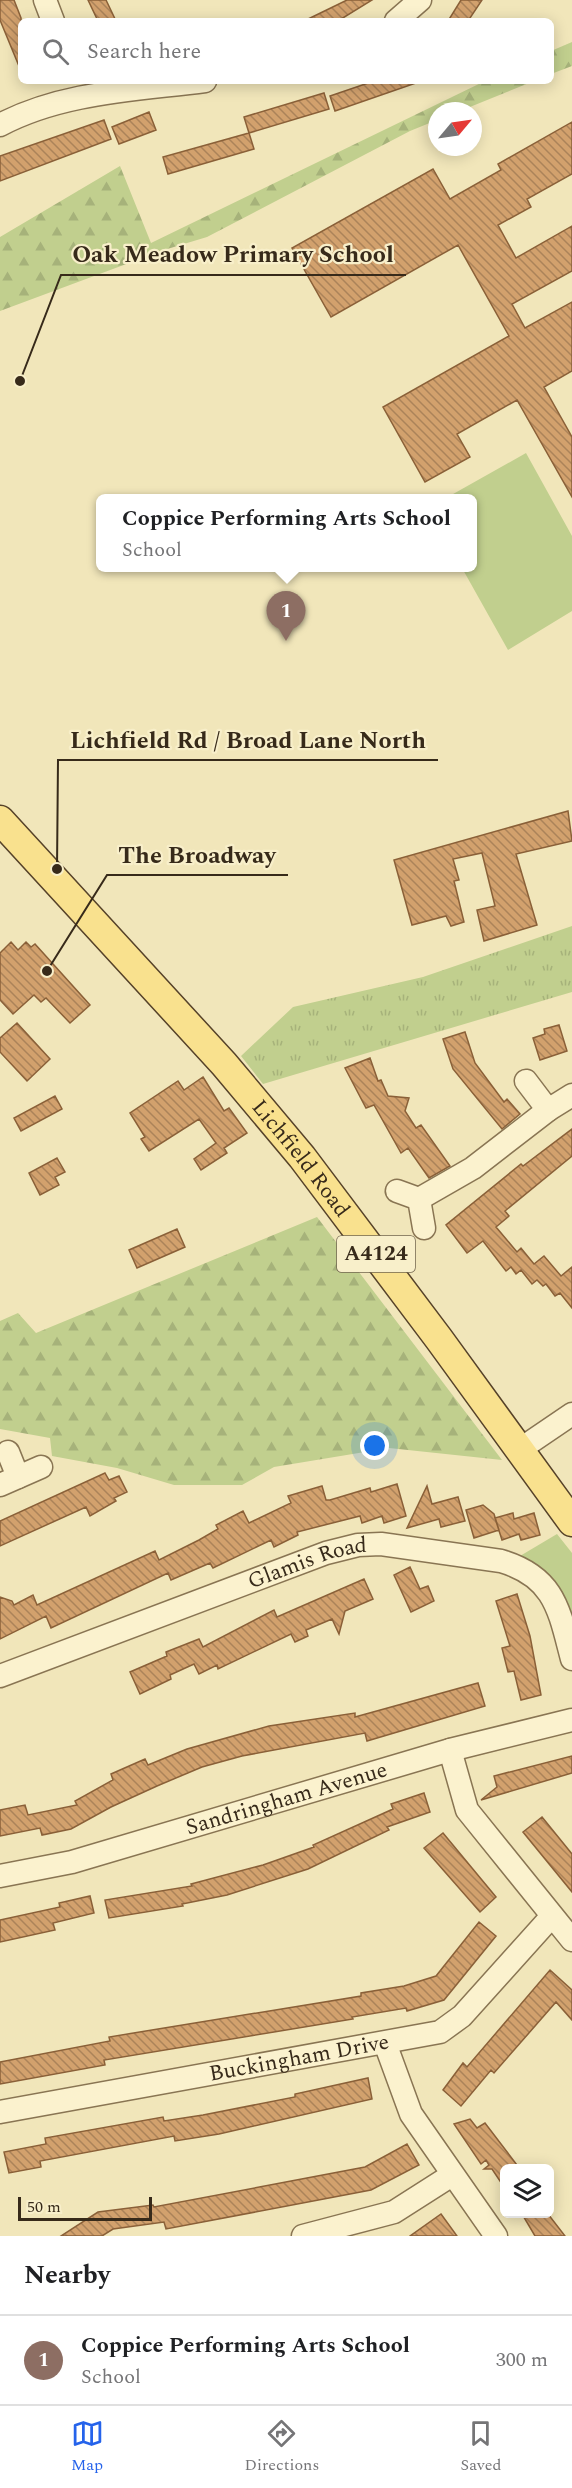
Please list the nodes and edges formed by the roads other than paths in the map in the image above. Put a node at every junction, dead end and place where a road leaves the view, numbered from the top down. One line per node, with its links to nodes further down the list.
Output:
1 (45, 0): 3 (street)
2 (420, 0): 4 (street)
3 (52, 18)
4 (399, 18)
5 (156, 84): 6 (street)
6 (74, 89): 7 (street)
7 (0, 125)
8 (5, 835): 16 (main road, Lichfield Road / A4124)
9 (526, 1081): 11 (street)
10 (572, 1095): 11 (street)
11 (548, 1110): 13 (street)
12 (397, 1191): 13 (street)
13 (419, 1199): 14 (street)
14 (424, 1228)
15 (572, 1414): 16 (street)
16 (519, 1450): 20 (main road, Lichfield Road / A4124)
17 (8, 1452): 19 (street)
18 (41, 1467): 19 (street)
19 (9, 1481)
20 (572, 1522)
21 (572, 1659): 22 (street, Glamis Road)
22 (0, 1676)
23 (572, 1720): 24 (street, Sandringham Avenue)
24 (450, 1750): 25 (street, Sandringham Avenue); 26 (street)
25 (0, 1876)
26 (551, 1917): 27 (street); 28 (street, Buckingham Drive)
27 (572, 1940)
28 (385, 2043): 29 (street, Buckingham Drive); 30 (street)
29 (0, 2112)
30 (452, 2175): 31 (street); 32 (street)
31 (316, 2235)
32 (496, 2236)

